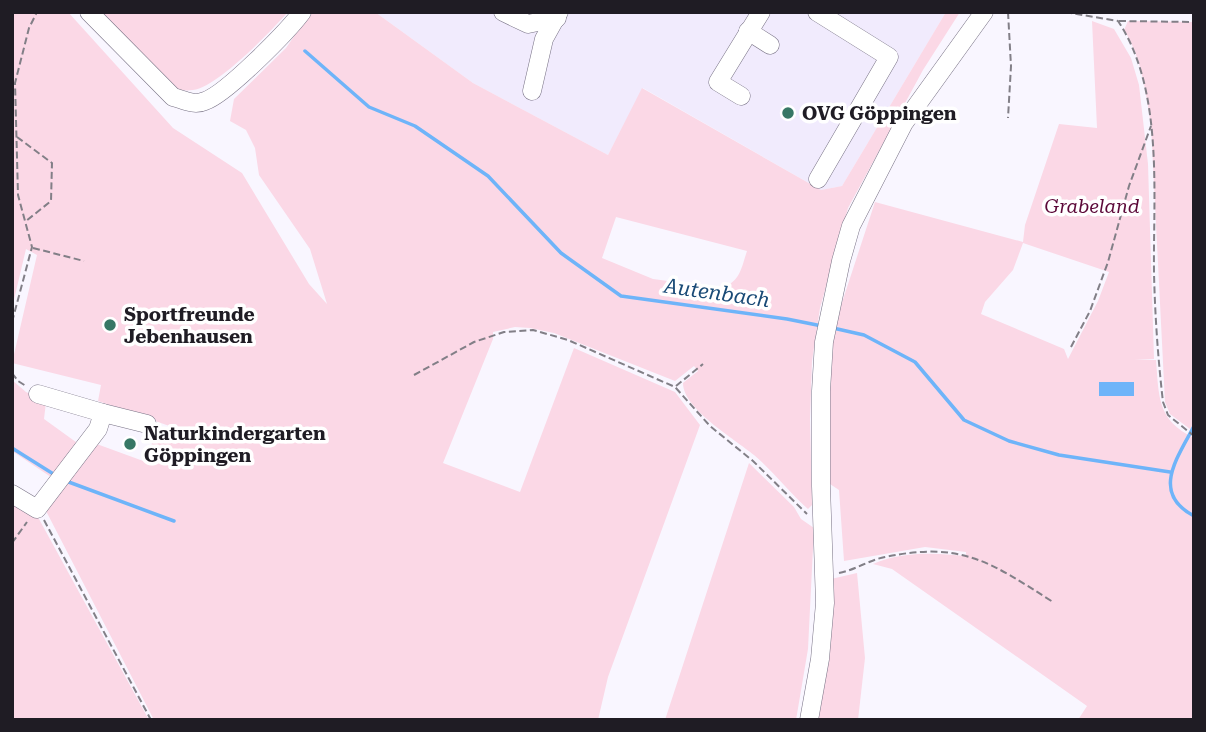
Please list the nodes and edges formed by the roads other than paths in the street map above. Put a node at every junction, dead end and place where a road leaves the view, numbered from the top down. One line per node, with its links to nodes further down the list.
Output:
1 (89, 12): 2 (street)
2 (302, 12)
3 (503, 12): 7 (street)
4 (761, 12): 8 (street)
5 (817, 12): 12 (street)
6 (984, 12): 17 (street)
7 (558, 15): 10 (street)
8 (748, 31): 9 (street); 11 (street)
9 (770, 45)
10 (532, 91)
11 (741, 96)
12 (818, 179)
13 (38, 394): 14 (street)
14 (103, 413): 15 (street); 16 (street)
15 (147, 424)
16 (12, 494)
17 (810, 720)

